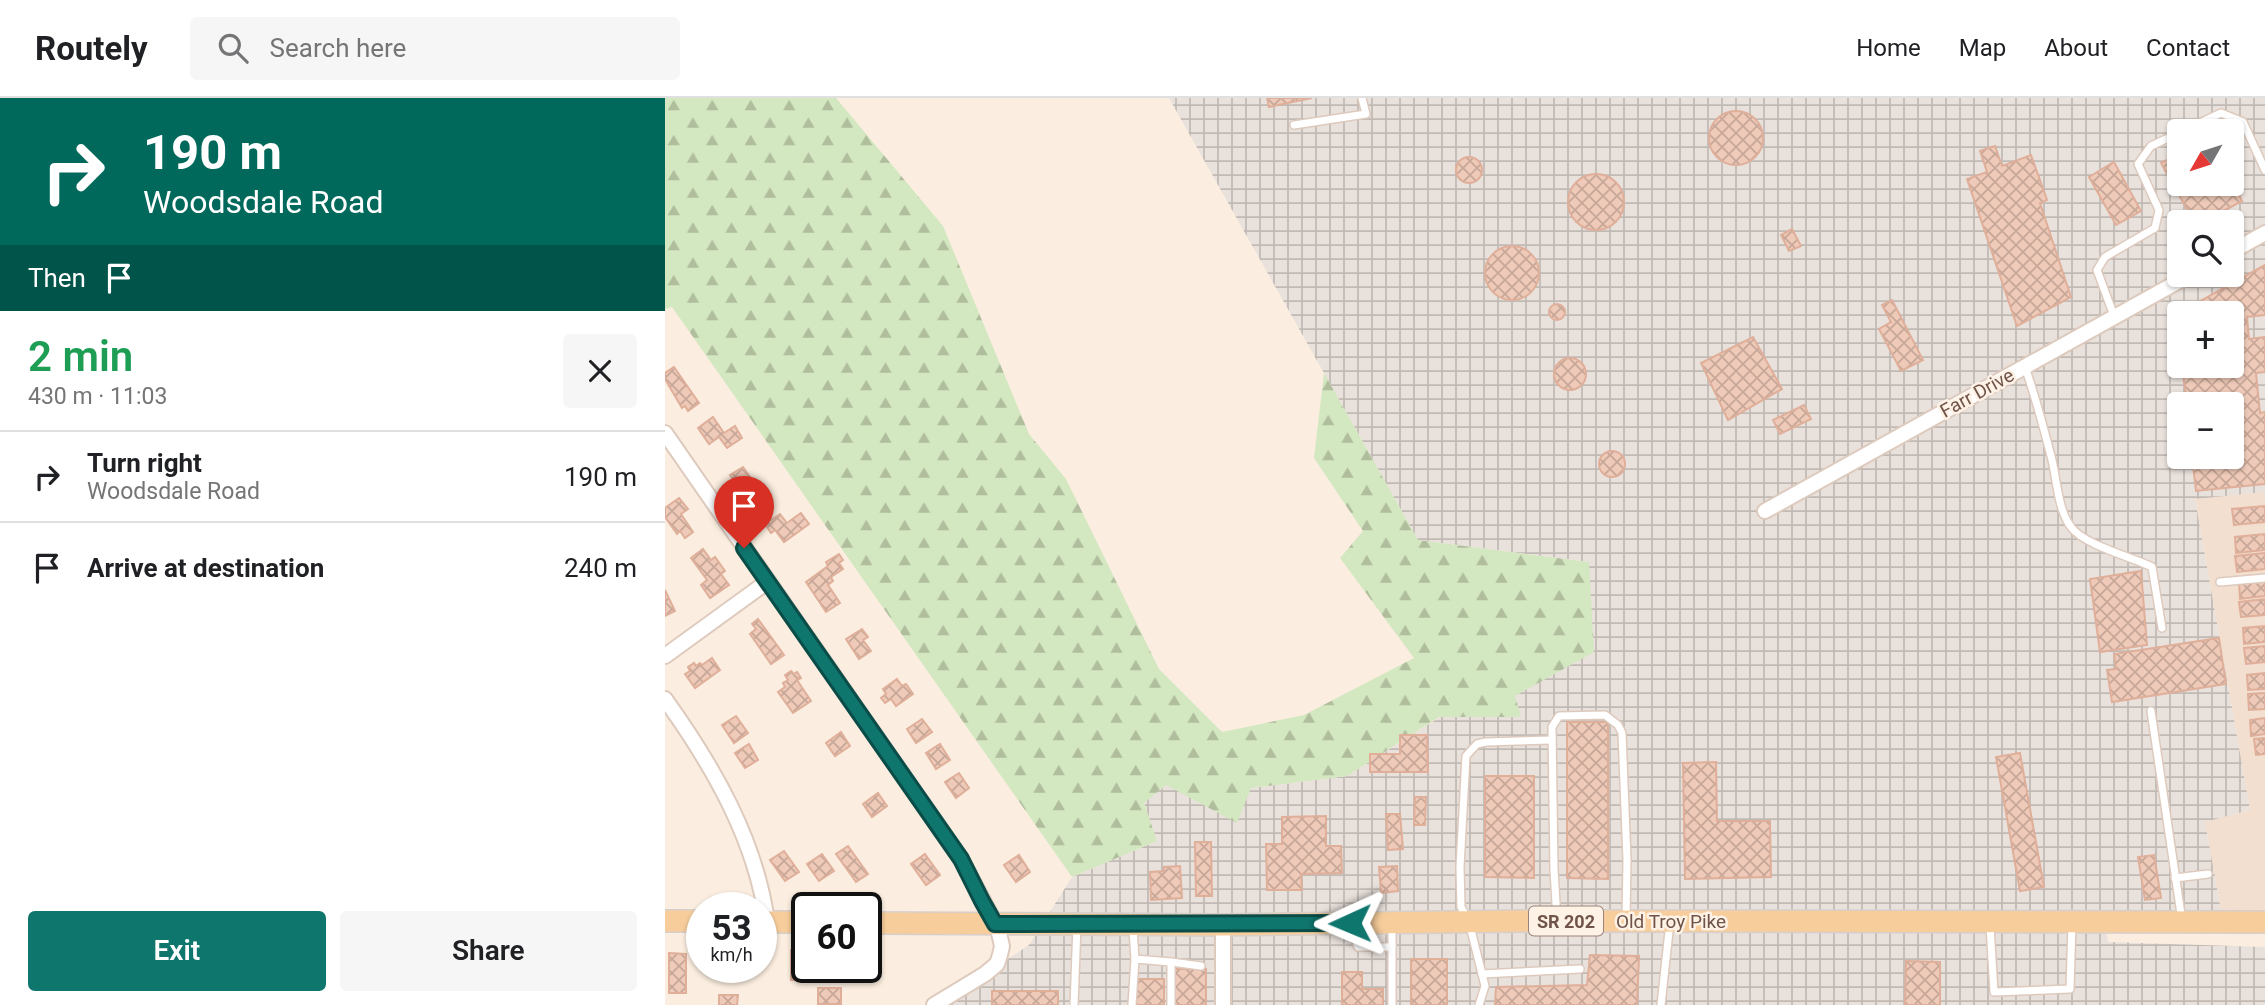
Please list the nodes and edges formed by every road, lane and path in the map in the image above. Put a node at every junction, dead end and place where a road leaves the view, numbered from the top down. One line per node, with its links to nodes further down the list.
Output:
1 (1362, 98): 5 (lane)
2 (2208, 119): 3 (lane)
3 (2236, 119)
4 (2244, 124): 7 (lane)
5 (1294, 125)
6 (2167, 139): 11 (lane)
7 (2265, 170)
8 (2265, 233): 9 (street)
9 (2244, 245)
10 (2168, 287): 11 (street, Farr Drive)
11 (2114, 316): 12 (street, Farr Drive)
12 (2024, 367): 14 (street, Farr Drive); 18 (lane)
13 (665, 433): 16 (street)
14 (1765, 511)
15 (2265, 578): 17 (lane)
16 (767, 582): 19 (street); 39 (street)
17 (2220, 582)
18 (2162, 628)
19 (665, 656)
20 (665, 699): 25 (street)
21 (2151, 712): 24 (lane)
22 (1552, 740): 28 (lane); 29 (lane); 34 (lane)
23 (2209, 873): 24 (lane)
24 (2175, 878): 32 (lane)
25 (763, 892)
26 (665, 921): 27 (main road)
27 (686, 921)
28 (1557, 921): 29 (main road, Old Troy Pike / SR 202); 34 (main road, Old Troy Pike / SR 202)
29 (1626, 921): 30 (main road, Old Troy Pike / SR 202)
30 (1670, 921): 35 (main road, Old Troy Pike / SR 202); 57 (lane)
31 (2073, 921): 32 (main road, Old Troy Pike / SR 202); 35 (main road, Old Troy Pike / SR 202); 35 (lane)
32 (2182, 921): 36 (main road, Old Troy Pike / SR 202)
33 (1392, 922): 34 (main road, Old Troy Pike / SR 202); 38 (main road, Old Troy Pike / SR 202); 43 (lane)
34 (1469, 922): 48 (lane)
35 (1990, 922)
36 (2265, 922)
37 (882, 923): 39 (main road, Old Troy Pike / SR 202)
38 (1350, 923): 42 (main road, Old Troy Pike / SR 202); 43 (lane)
39 (995, 924): 40 (main road, Old Troy Pike / SR 202); 49 (street)
40 (1077, 924): 41 (main road, Old Troy Pike / SR 202); 51 (lane)
41 (1132, 925): 42 (main road, Old Troy Pike / SR 202); 44 (lane)
42 (1223, 925): 54 (street)
43 (1392, 947): 55 (lane)
44 (1135, 959): 45 (lane); 52 (lane)
45 (1171, 962): 46 (lane); 53 (lane)
46 (1201, 966)
47 (1580, 969): 48 (lane)
48 (1482, 974): 56 (lane)
49 (949, 1000): 50 (street)
50 (934, 1005)
51 (1074, 1005)
52 (1132, 1005)
53 (1171, 1005)
54 (1223, 1005)
55 (1392, 1005)
56 (1479, 1005)
57 (1661, 1005)

